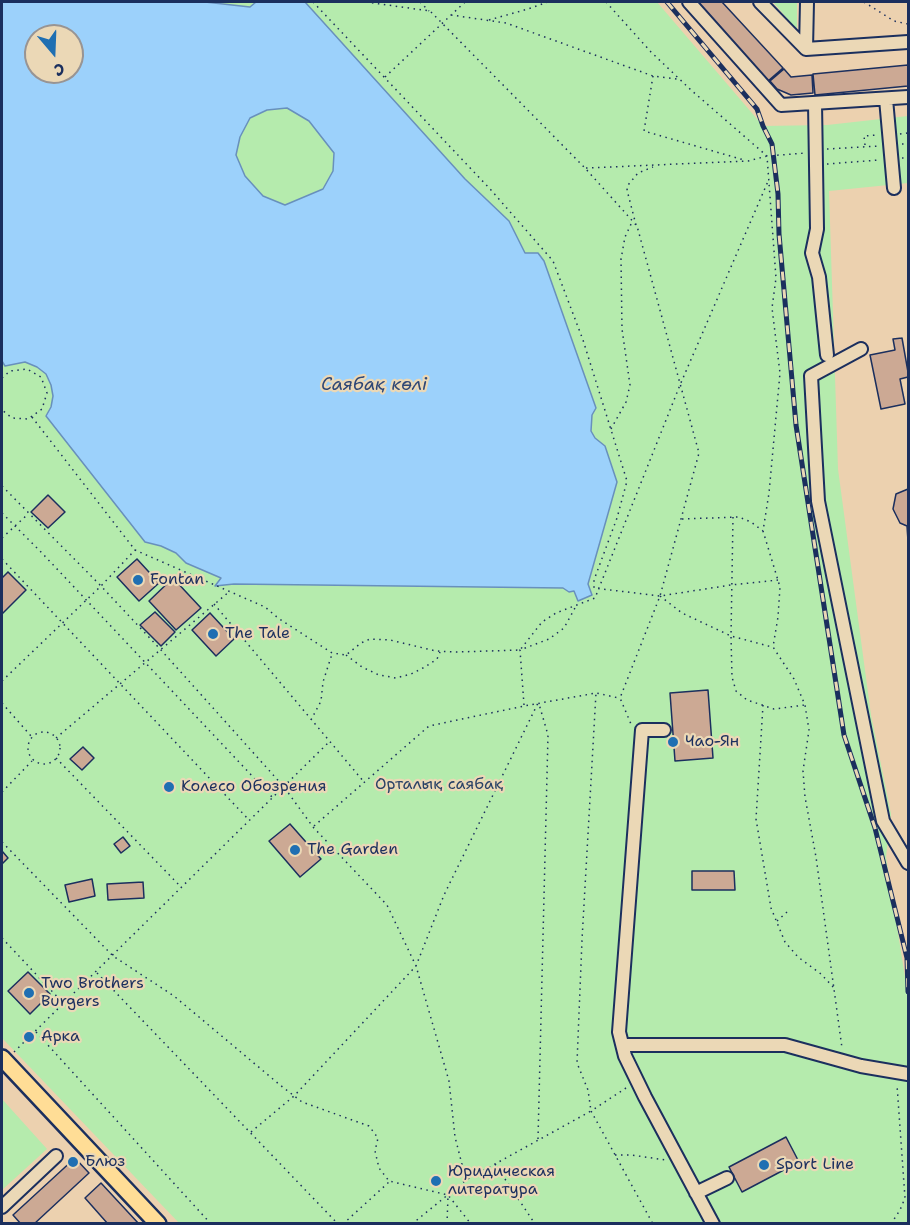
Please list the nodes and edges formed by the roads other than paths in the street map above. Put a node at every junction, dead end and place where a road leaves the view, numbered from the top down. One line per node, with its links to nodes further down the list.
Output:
1 (689, 2): 8 (street)
2 (760, 2): 5 (street)
3 (807, 2): 5 (street)
4 (909, 42): 5 (street)
5 (806, 49)
6 (909, 97): 7 (street)
7 (886, 99): 8 (street); 9 (street)
8 (815, 103): 11 (street)
9 (894, 188)
10 (861, 349): 13 (street)
11 (827, 355)
12 (664, 730): 14 (street)
13 (909, 863)
14 (622, 1045): 16 (street); 19 (street)
15 (8, 1055): 21 (main road)
16 (903, 1073)
17 (56, 1156): 20 (street)
18 (726, 1178): 19 (street)
19 (696, 1193): 22 (street)
20 (2, 1207)
21 (158, 1224)
22 (713, 1224)

